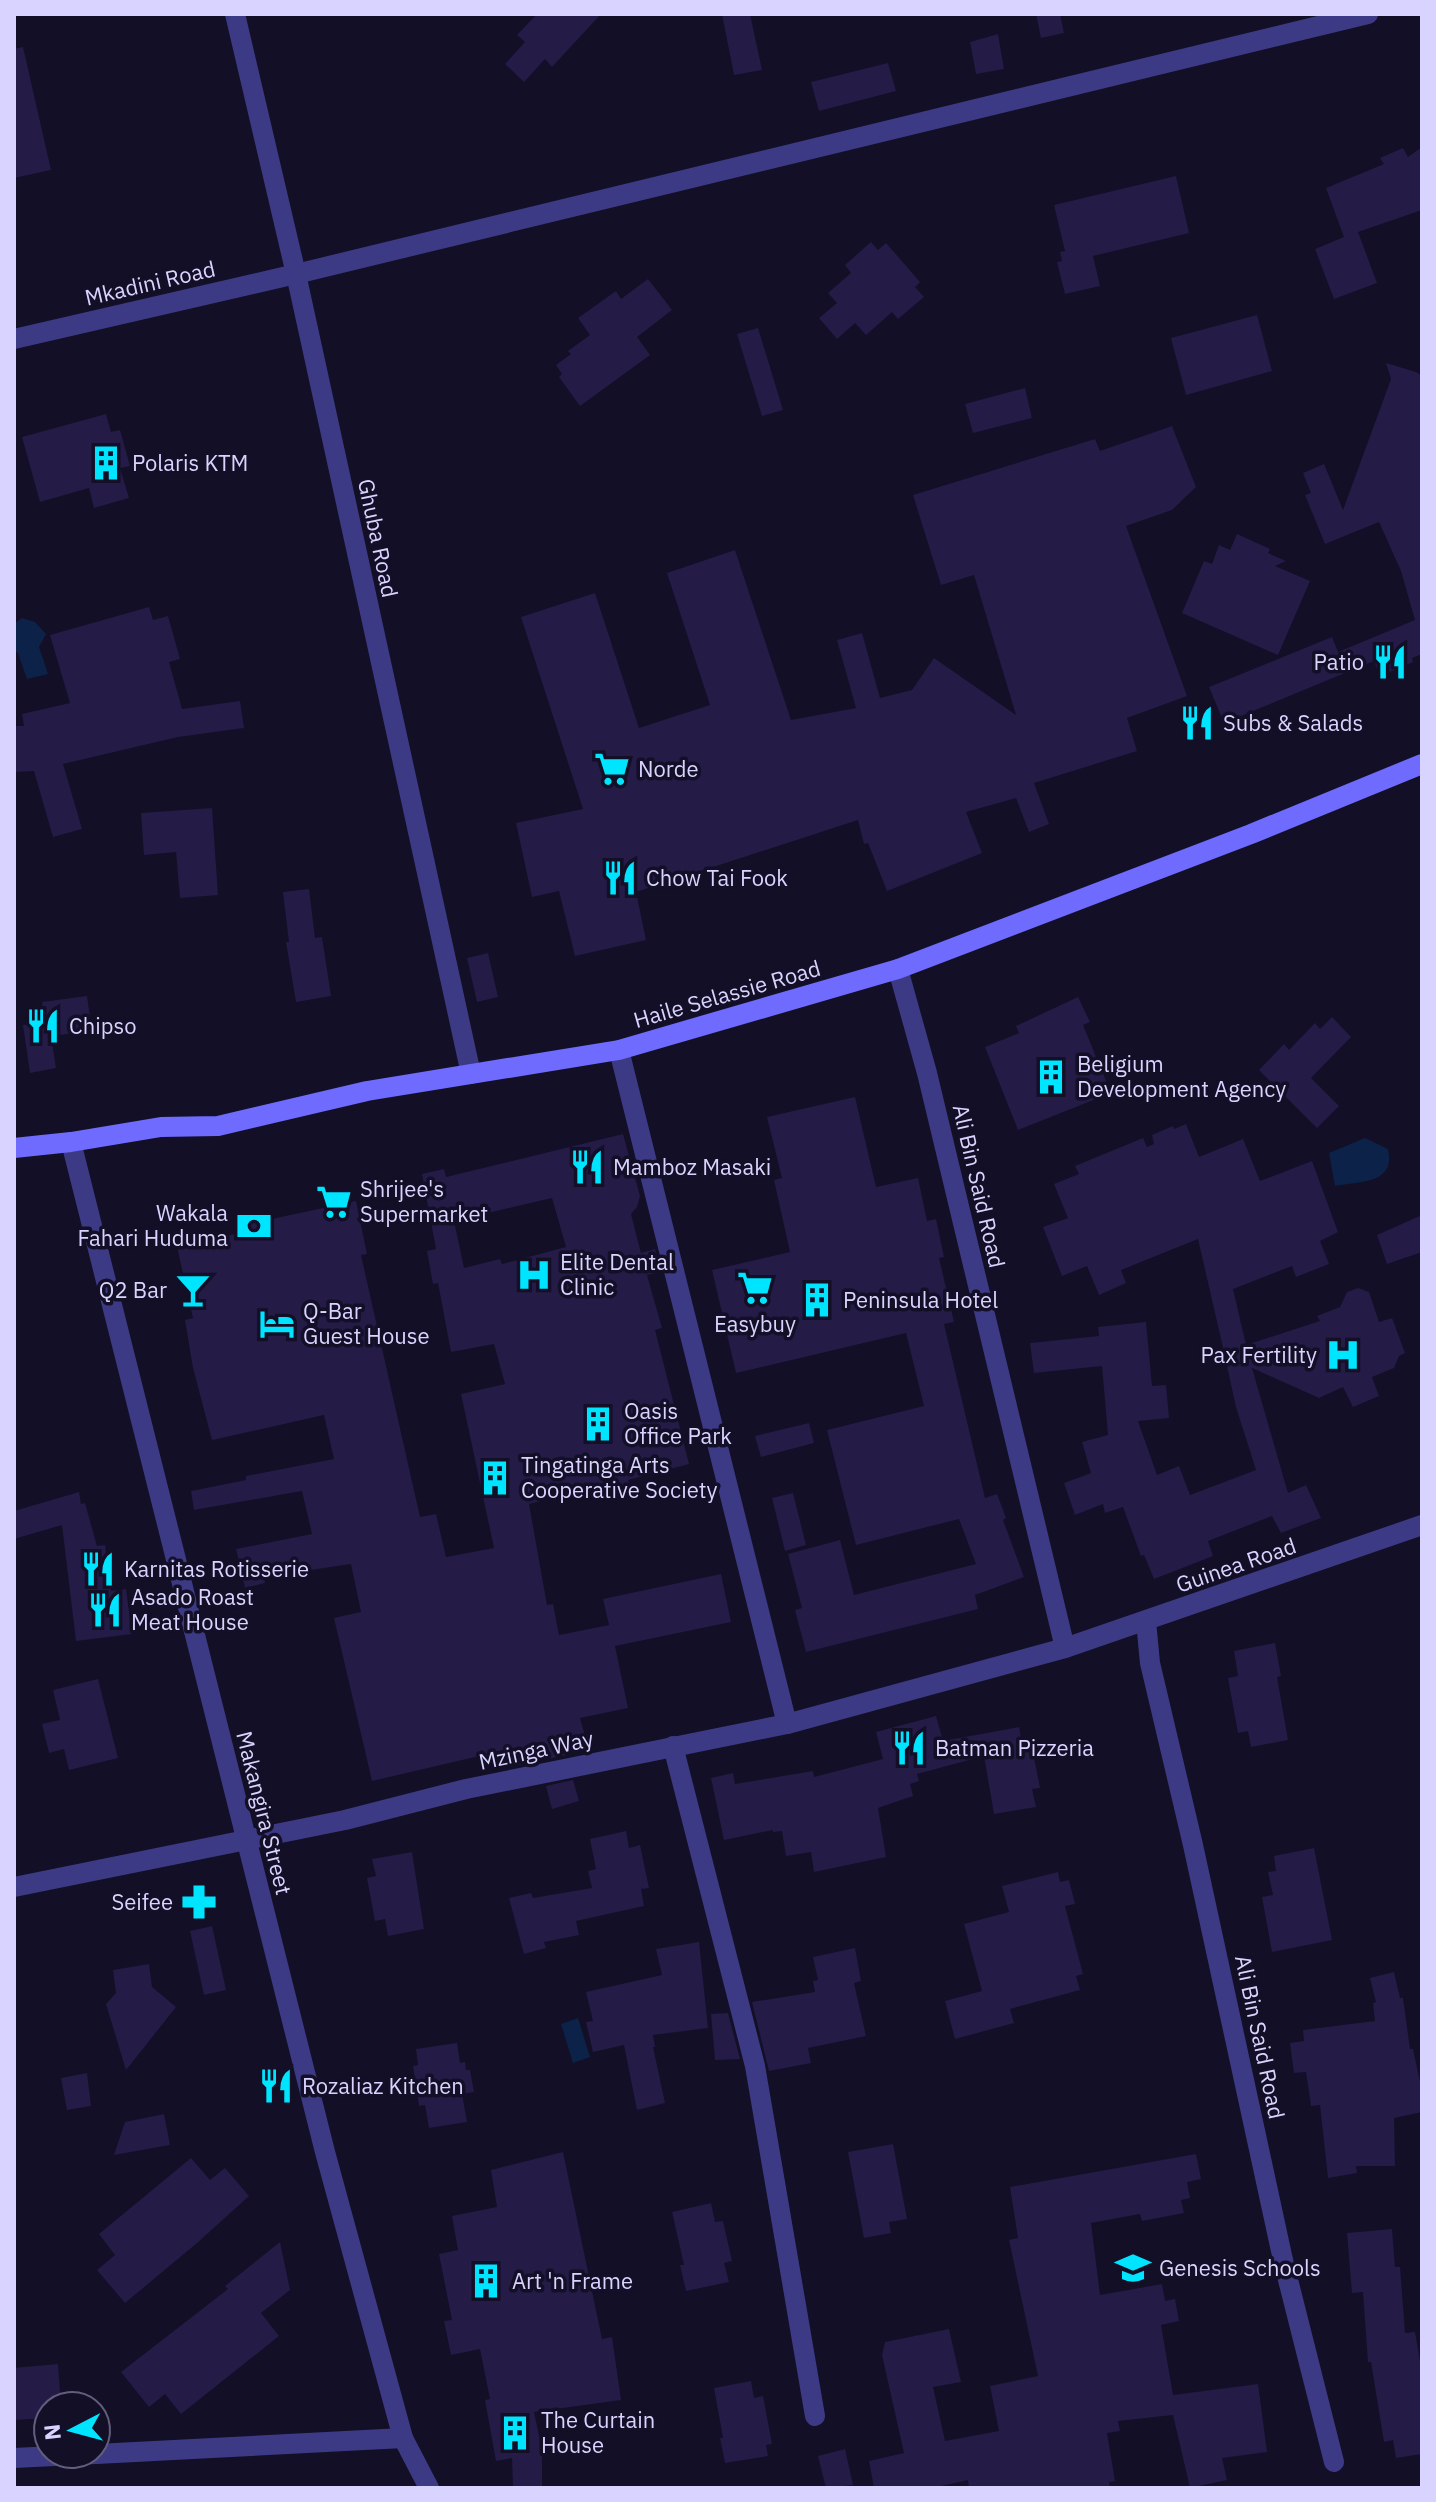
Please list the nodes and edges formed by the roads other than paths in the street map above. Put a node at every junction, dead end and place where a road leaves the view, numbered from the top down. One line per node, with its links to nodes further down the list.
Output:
1 (235, 14): 3 (street, Ghuba Road)
2 (1368, 14): 3 (street, Mkadini Road)
3 (296, 274): 4 (street, Mkadini Road); 8 (street, Ghuba Road)
4 (14, 339)
5 (1422, 764): 6 (street, Haile Selassie Road)
6 (898, 969): 7 (street, Haile Selassie Road); 13 (street, Ali Bin Said Road)
7 (619, 1050): 8 (street, Haile Selassie Road); 14 (street)
8 (471, 1074): 9 (street, Haile Selassie Road)
9 (71, 1142): 10 (street, Haile Selassie Road); 16 (street, Makangira Street)
10 (14, 1148)
11 (1422, 1525): 12 (street, Guinea Road)
12 (1146, 1621): 13 (street, Guinea Road); 21 (street, Ali Bin Said Road)
13 (1065, 1648): 14 (street, Mzinga Way)
14 (787, 1724): 15 (street, Mzinga Way)
15 (673, 1746): 16 (street, Mzinga Way); 18 (street)
16 (246, 1841): 17 (street, Mzinga Way); 19 (street, Makangira Street)
17 (14, 1887)
18 (815, 2416)
19 (403, 2438): 20 (street); 22 (street, Makangira Street)
20 (112, 2453)
21 (1334, 2462)
22 (429, 2488)

